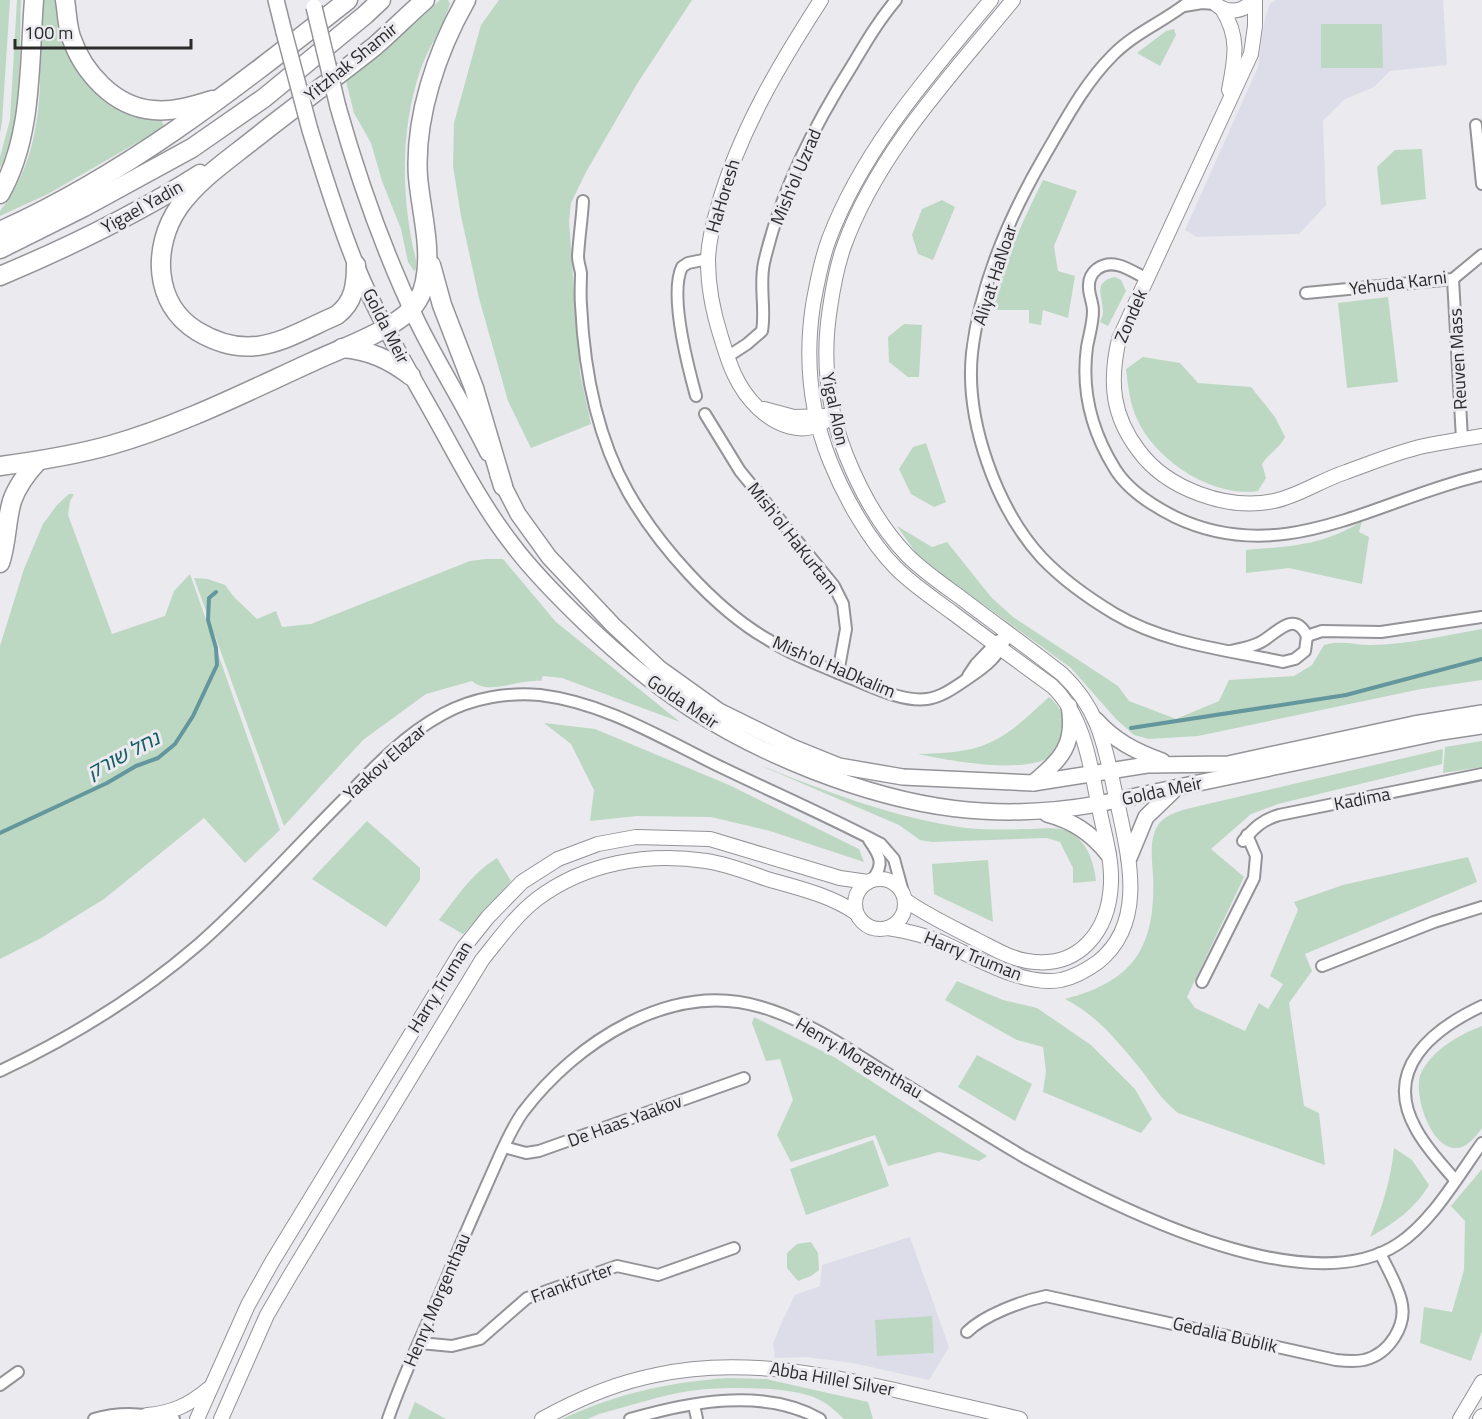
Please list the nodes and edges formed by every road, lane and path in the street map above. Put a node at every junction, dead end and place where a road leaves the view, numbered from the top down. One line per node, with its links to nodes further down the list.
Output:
1 (34, 0): 22 (highway)
2 (65, 0): 16 (highway)
3 (276, 0): 29 (main road, Golda Meir, bridge)
4 (348, 0): 16 (highway)
5 (381, 0): 17 (highway, Yitzhak Shamir)
6 (425, 0): 19 (highway, Yitzhak Shamir)
7 (465, 0): 26 (highway)
8 (821, 0): 28 (street, HaHoresh)
9 (896, 0): 37 (street, Mish'ol Uzrad)
10 (992, 0): 42 (street, Yigal Alon)
11 (1013, 0): 41 (street, Yigal Alon)
12 (1254, 0): 15 (street); 18 (street, Zondek)
13 (1187, 3): 15 (street, Aliyat HaNoar); 54 (street, Aliyat HaNoar)
14 (313, 4): 34 (main road, Golda Meir, bridge)
15 (1216, 4): 18 (street, Zondek)
16 (230, 92): 24 (highway)
17 (264, 98): 25 (highway, Yigael Yadin)
18 (1225, 111): 31 (street, Zondek)
19 (275, 122): 29 (highway); 30 (highway, Yigael Yadin)
20 (1476, 125): 21 (street)
21 (1482, 184)
22 (0, 194)
23 (583, 201): 55 (street, Mish'ol HaDkalim)
24 (0, 231)
25 (0, 249)
26 (427, 249): 34 (highway); 48 (highway)
27 (1482, 255): 32 (street, Yehuda Karni)
28 (708, 259): 37 (street, HaHoresh); 39 (street)
29 (356, 265): 35 (main road, Golda Meir)
30 (0, 276)
31 (1147, 279): 44 (street, Zondek); 47 (street)
32 (1453, 279): 33 (street, Yehuda Karni); 44 (street, Reuven Mass)
33 (1306, 294)
34 (411, 309): 35 (highway); 48 (main road, Golda Meir)
35 (385, 328): 36 (highway); 38 (main road, Golda Meir)
36 (342, 348): 38 (highway); 45 (highway)
37 (727, 357): 42 (street, HaHoresh)
38 (411, 376): 68 (main road, Golda Meir)
39 (696, 396)
40 (705, 414): 55 (street, Mish'ol HaKurtam)
41 (833, 416): 42 (street, HaHoresh); 51 (street, Yigal Alon)
42 (817, 420): 53 (street, Yigal Alon)
43 (1482, 436): 44 (street, Zondek)
44 (1462, 440)
45 (38, 461): 46 (highway); 49 (highway)
46 (0, 466)
47 (1482, 475)
48 (502, 486): 64 (main road, Golda Meir)
49 (0, 562)
50 (1482, 617): 52 (street, Aliyat HaNoar)
51 (1009, 633): 53 (street, Mish'ol HaDkalim); 58 (street, Yigal Alon)
52 (1307, 636): 54 (street, Aliyat HaNoar); 54 (street, Aliyat HaNoar)
53 (998, 646): 55 (street, Mish'ol HaDkalim); 56 (street, Yigal Alon)
54 (1231, 651)
55 (838, 673)
56 (1069, 706): 63 (street, Yigal Alon); 64 (main road)
57 (1482, 712): 60 (main road, Golda Meir)
58 (1096, 720): 60 (main road); 61 (street, Yigal Alon)
59 (1482, 726): 65 (main road, Golda Meir)
60 (1171, 764): 61 (main road, Golda Meir)
61 (1111, 772): 63 (main road, Golda Meir); 66 (street, Yigal Alon)
62 (1482, 774): 78 (street, Kadima)
63 (1093, 775): 64 (main road, Golda Meir); 67 (street, Harry Truman)
64 (1033, 783)
65 (1177, 788): 66 (main road, Golda Meir); 71 (main road)
66 (1117, 801): 67 (main road, Golda Meir); 71 (street, Harry Truman)
67 (1098, 804): 68 (main road, Golda Meir); 70 (street, Harry Truman)
68 (1035, 812): 70 (main road)
69 (867, 837): 72 (street); 73 (street, Yaakov Elazar); 80 (street, Yaakov Elazar)
70 (1108, 854): 73 (street, Harry Truman)
71 (1129, 858): 76 (street, Harry Truman)
72 (870, 881): 73 (street); 75 (street); 92 (street, Harry Truman)
73 (904, 896): 76 (street)
74 (1482, 907): 77 (street)
75 (856, 913): 76 (street); 99 (street, Harry Truman)
76 (888, 928)
77 (1322, 966)
78 (1202, 982)
79 (1482, 1006): 84 (street)
80 (0, 1071)
81 (744, 1078): 83 (street, De Haas Yaakov)
82 (1482, 1143): 84 (street, Henry Morgenthau)
83 (504, 1147): 86 (street, Henry Morgenthau); 88 (street, Henry Morgenthau)
84 (1455, 1179): 86 (street, Henry Morgenthau)
85 (734, 1248): 88 (street, Frankfurter)
86 (1380, 1253): 87 (street, Gedalia Bublik)
87 (967, 1332)
88 (420, 1343): 100 (street, Henry Morgenthau)
89 (18, 1372): 91 (street)
90 (1482, 1382): 107 (street)
91 (0, 1385)
92 (210, 1388): 95 (street); 98 (street, Harry Truman)
93 (694, 1405): 94 (street); 104 (street); 105 (street)
94 (649, 1413): 102 (street); 103 (street)
95 (147, 1414): 96 (street); 97 (street)
96 (94, 1419)
97 (174, 1419)
98 (196, 1419)
99 (221, 1419)
100 (388, 1419)
101 (542, 1419): 106 (street, Abba Hillel Silver)
102 (630, 1419)
103 (669, 1419)
104 (697, 1419)
105 (820, 1419)
106 (1020, 1419)
107 (1460, 1419)

